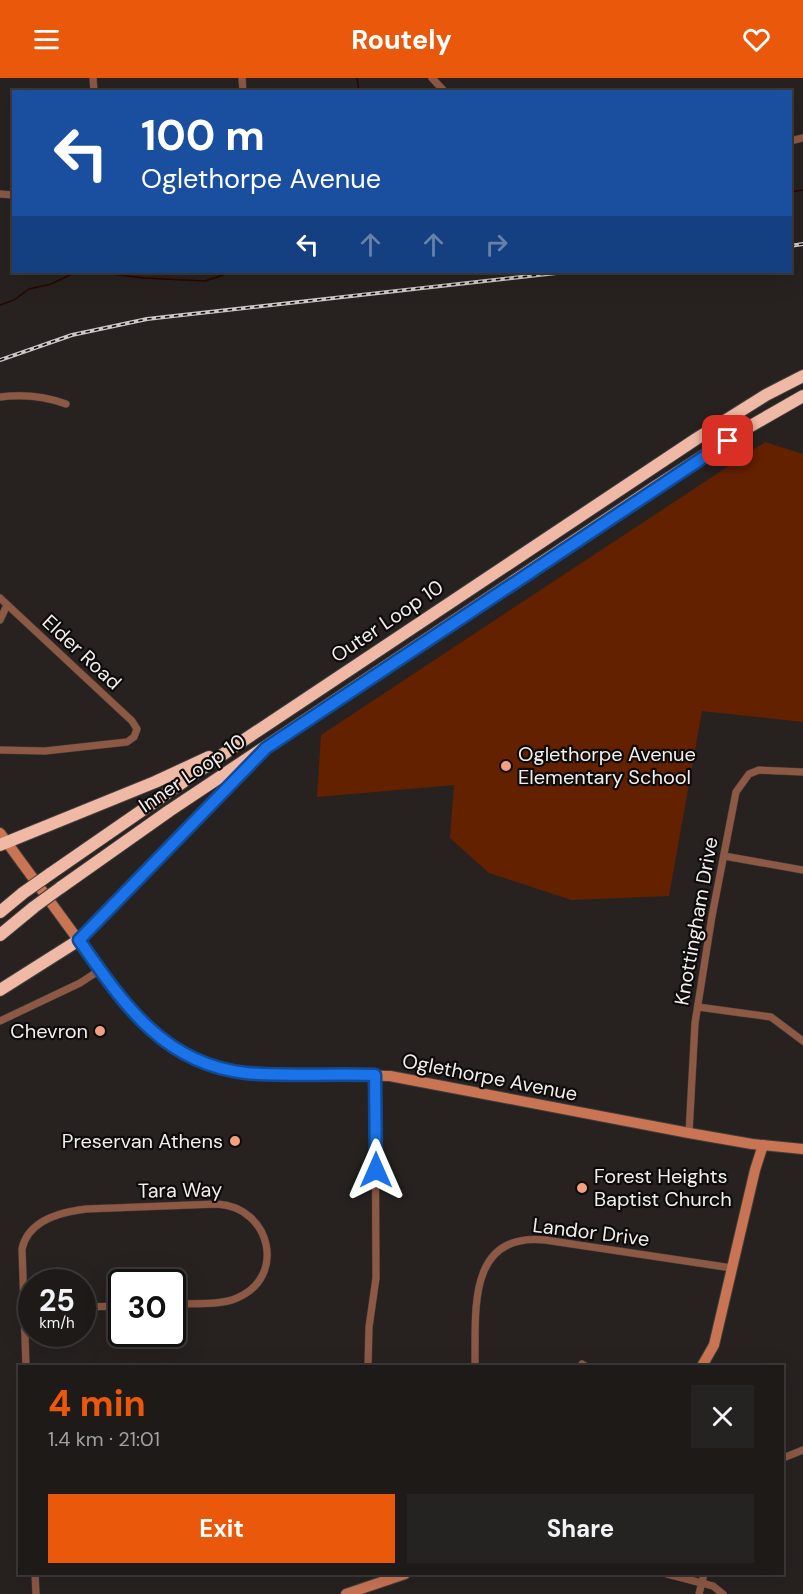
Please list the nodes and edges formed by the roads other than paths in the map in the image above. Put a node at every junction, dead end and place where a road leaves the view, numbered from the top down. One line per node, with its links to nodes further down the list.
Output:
1 (432, 78): 2 (street)
2 (443, 90)
3 (803, 376): 10 (highway, Outer Loop 10)
4 (803, 396): 11 (highway, Inner Loop 10)
5 (0, 397): 6 (street)
6 (66, 404)
7 (0, 598): 8 (street, Elder Road)
8 (7, 605): 9 (street); 12 (street, Elder Road)
9 (0, 620)
10 (238, 744): 14 (highway); 17 (highway, Outer Loop 10, bridge)
11 (266, 748): 18 (highway, Inner Loop 10, bridge); 19 (highway)
12 (0, 750)
13 (803, 772): 15 (street, Knottingham Drive)
14 (2, 840): 19 (main road, Oglethorpe Avenue)
15 (724, 856): 16 (street); 22 (street, Knottingham Drive)
16 (803, 870)
17 (0, 912)
18 (0, 935)
19 (79, 940): 20 (main road, Oglethorpe Avenue); 21 (highway)
20 (100, 970): 23 (street); 25 (main road, Oglethorpe Avenue)
21 (0, 990)
22 (698, 1007): 24 (street); 26 (street, Knottingham Drive)
23 (0, 1021)
24 (803, 1041)
25 (375, 1075): 26 (main road, Oglethorpe Avenue); 34 (street)
26 (689, 1133): 27 (main road, Oglethorpe Avenue)
27 (763, 1145): 28 (main road, Oglethorpe Avenue); 29 (main road)
28 (803, 1149)
29 (732, 1268): 35 (street, Landor Drive); 36 (main road)
30 (22, 1269): 31 (street, Tara Way)
31 (186, 1303)
32 (26, 1347): 33 (street, Tara Way)
33 (26, 1365)
34 (368, 1365)
35 (475, 1365)
36 (703, 1365)
37 (803, 1450): 38 (street)
38 (784, 1458)
39 (35, 1575): 45 (street)
40 (403, 1575): 44 (main road)
41 (671, 1575): 43 (street)
42 (704, 1575): 43 (street)
43 (702, 1582): 47 (street); 48 (street)
44 (366, 1591): 46 (main road)
45 (36, 1594)
46 (346, 1594)
47 (699, 1594)
48 (723, 1594)

